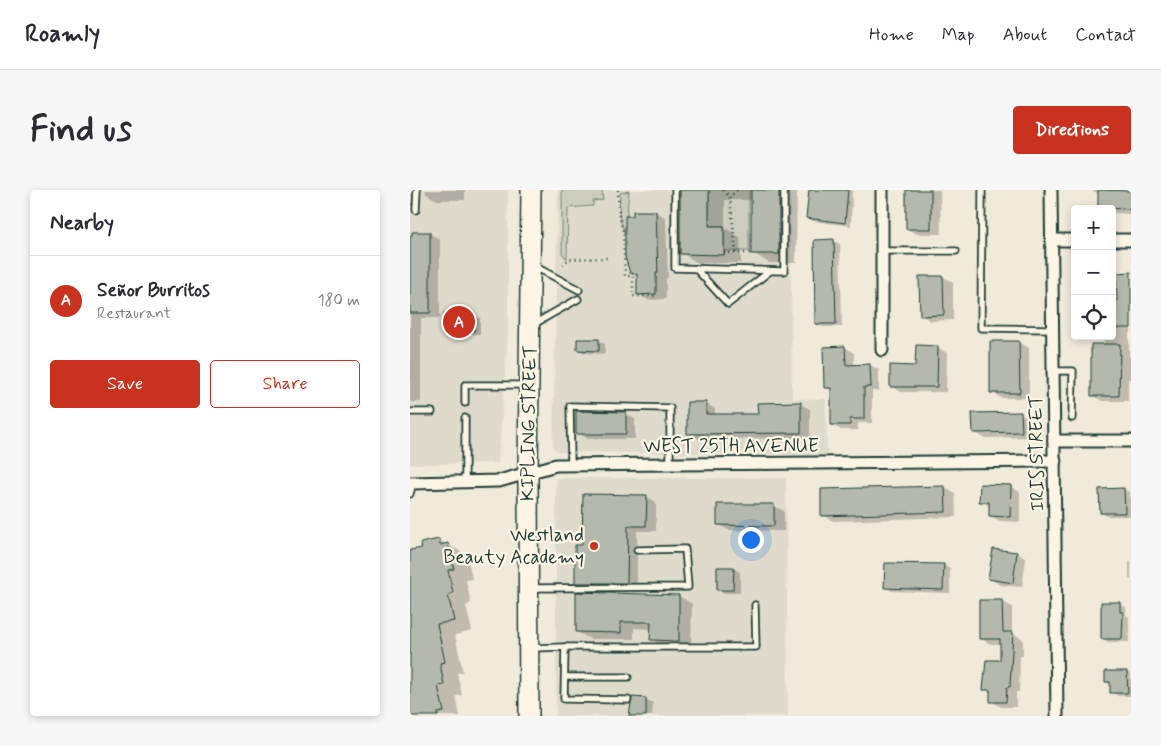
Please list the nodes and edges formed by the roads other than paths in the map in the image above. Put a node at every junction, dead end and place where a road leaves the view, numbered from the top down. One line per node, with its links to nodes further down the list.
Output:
1 (417, 190): 8 (lane)
2 (531, 190): 15 (main road, KIPLING STREET)
3 (675, 190): 16 (lane)
4 (784, 190): 17 (lane)
5 (882, 190): 13 (street)
6 (982, 190): 21 (lane)
7 (1052, 190): 9 (street, IRIS STREET)
8 (416, 210)
9 (1052, 240): 10 (street); 21 (street, IRIS STREET)
10 (1071, 240)
11 (1116, 240): 12 (street)
12 (1131, 240)
13 (882, 251): 14 (lane); 22 (street)
14 (956, 251)
15 (531, 265): 18 (lane); 20 (main road, KIPLING STREET)
16 (696, 269): 17 (lane); 17 (lane)
17 (770, 271)
18 (579, 290)
19 (578, 298): 20 (lane)
20 (530, 326): 24 (main road, KIPLING STREET)
21 (1053, 329): 23 (street, IRIS STREET)
22 (882, 350)
23 (1053, 371): 29 (lane); 30 (street, IRIS STREET)
24 (529, 385): 25 (lane); 35 (main road, KIPLING STREET)
25 (465, 403)
26 (410, 412): 27 (lane)
27 (432, 412)
28 (465, 418): 36 (lane)
29 (1072, 418)
30 (1054, 441): 31 (street); 32 (street, IRIS STREET)
31 (1131, 441)
32 (1055, 461): 33 (street, WEST 25TH AVENUE); 47 (street, IRIS STREET)
33 (670, 464): 34 (street, WEST 25TH AVENUE); 34 (lane)
34 (571, 465): 35 (street, WEST 25TH AVENUE)
35 (528, 474): 36 (street, WEST 25TH AVENUE); 39 (main road, KIPLING STREET)
36 (465, 482): 37 (street, WEST 25TH AVENUE)
37 (411, 486)
38 (637, 550): 39 (lane)
39 (528, 588): 42 (main road, KIPLING STREET)
40 (755, 605): 41 (lane)
41 (565, 647): 42 (lane); 43 (lane)
42 (529, 648): 46 (main road, KIPLING STREET)
43 (564, 677): 44 (lane); 45 (lane)
44 (628, 677)
45 (628, 700)
46 (529, 716)
47 (1057, 716)

